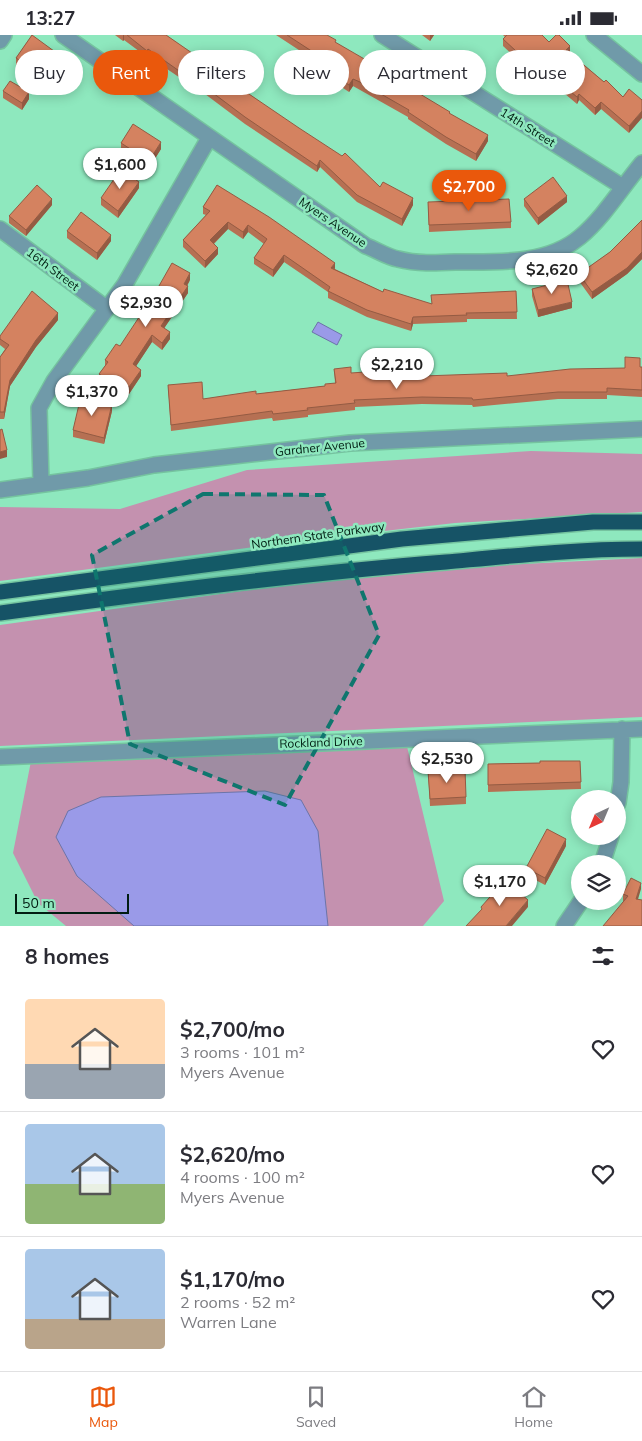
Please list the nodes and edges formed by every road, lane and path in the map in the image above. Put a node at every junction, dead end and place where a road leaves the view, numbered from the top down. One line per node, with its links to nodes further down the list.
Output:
1 (4, 35): 5 (street)
2 (62, 35): 7 (street, Myers Avenue)
3 (382, 35): 9 (street, 14th Street)
4 (594, 35): 6 (street)
5 (0, 41)
6 (642, 74)
7 (209, 138): 9 (street, Myers Avenue); 11 (street)
8 (642, 163): 9 (street, Myers Avenue)
9 (623, 187)
10 (0, 229): 11 (street, 16th Street)
11 (106, 308): 13 (street)
12 (642, 429): 13 (street, Gardner Avenue)
13 (41, 483): 14 (street, Gardner Avenue)
14 (0, 490)
15 (642, 522): 17 (highway, Northern State Parkway)
16 (642, 549): 18 (highway)
17 (0, 592)
18 (0, 613)
19 (622, 729): 20 (street, Rockland Drive); 21 (street, Rockland Drive); 22 (street)
20 (642, 729)
21 (0, 757)
22 (620, 790)
23 (575, 910): 24 (street)
24 (564, 926)

